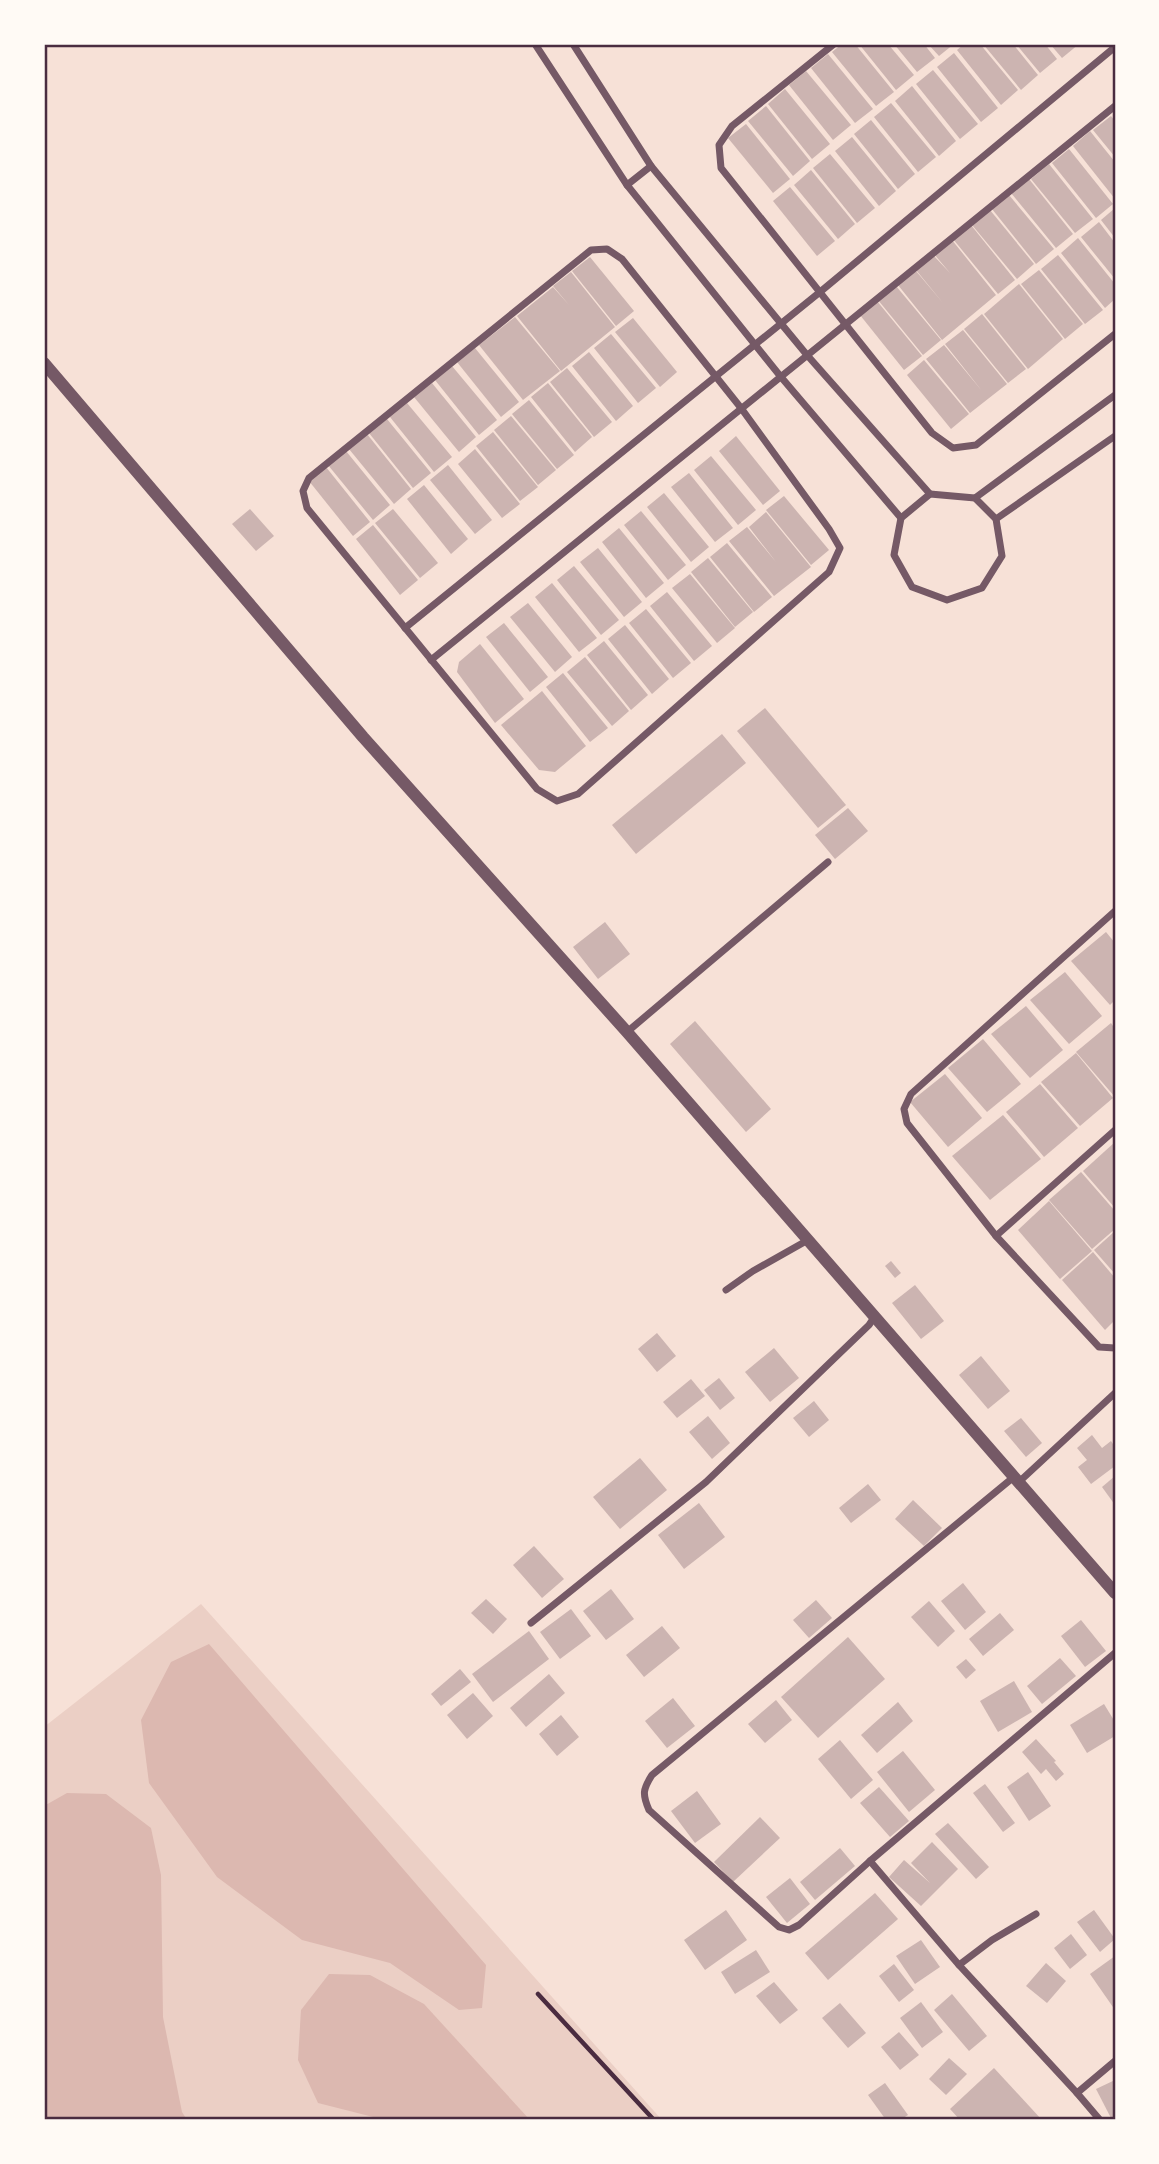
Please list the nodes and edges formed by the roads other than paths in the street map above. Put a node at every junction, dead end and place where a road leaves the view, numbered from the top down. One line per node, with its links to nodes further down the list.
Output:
1 (535, 44): 7 (street)
2 (573, 44): 6 (street)
3 (834, 44): 8 (street)
4 (1115, 47): 8 (street)
5 (1115, 106): 10 (street)
6 (651, 166): 7 (street); 9 (street)
7 (627, 185): 12 (street)
8 (820, 292): 9 (street); 10 (street)
9 (781, 323): 12 (street); 13 (street)
10 (845, 324): 11 (street); 13 (street)
11 (1115, 334)
12 (755, 345): 15 (street); 16 (street)
13 (807, 355): 16 (street); 20 (street)
14 (44, 363): 28 (street)
15 (715, 377): 18 (street); 24 (street); 24 (street)
16 (781, 377): 18 (street); 22 (street)
17 (1115, 395): 21 (street)
18 (741, 408): 25 (street); 25 (street)
19 (1115, 436): 23 (street)
20 (930, 495): 21 (street); 22 (street)
21 (975, 498): 23 (street)
22 (901, 518): 23 (street)
23 (996, 519)
24 (405, 628): 25 (street)
25 (430, 660)
26 (828, 862): 28 (street)
27 (1115, 911): 30 (street)
28 (627, 1032): 31 (street)
29 (1115, 1130): 30 (street)
30 (996, 1236): 34 (street)
31 (805, 1241): 32 (street); 33 (street)
32 (726, 1290)
33 (872, 1320): 36 (street); 38 (street)
34 (1115, 1348)
35 (1115, 1393): 36 (street)
36 (1016, 1478): 37 (street); 40 (street)
37 (1115, 1593)
38 (531, 1623)
39 (1115, 1653): 40 (street)
40 (870, 1861): 42 (street)
41 (1036, 1914): 42 (street)
42 (959, 1965): 44 (street)
43 (1115, 2061): 44 (street)
44 (1077, 2093): 45 (street)
45 (1100, 2120)

